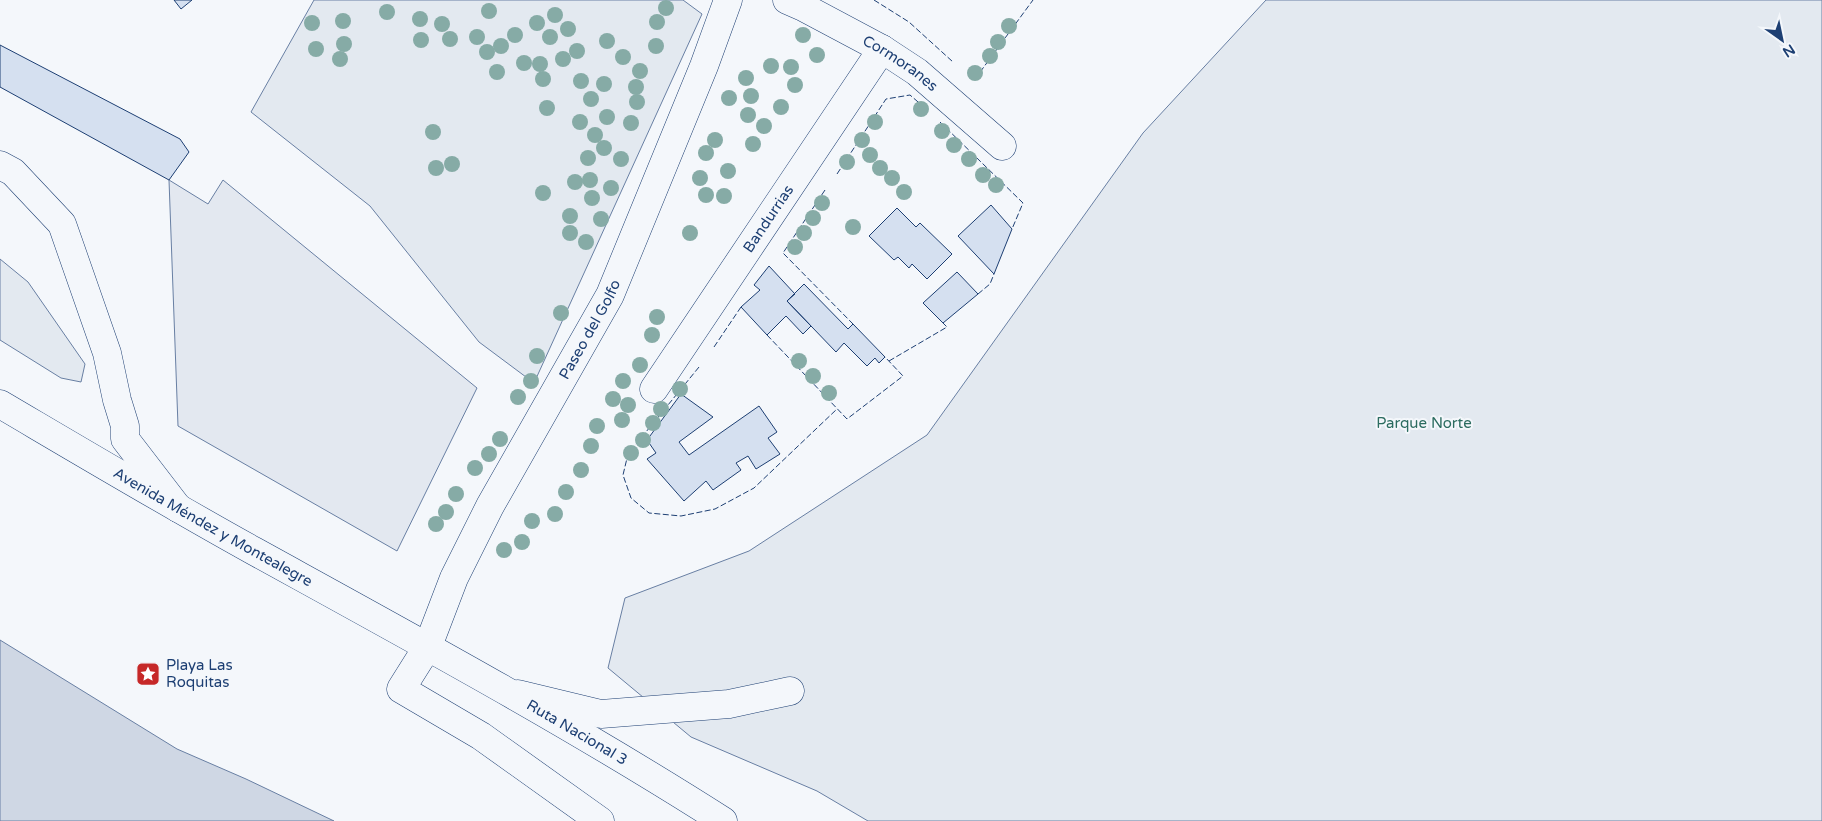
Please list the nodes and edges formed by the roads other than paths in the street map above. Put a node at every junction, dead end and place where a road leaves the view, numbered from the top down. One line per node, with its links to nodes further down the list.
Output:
1 (728, 0): 9 (main road, Paseo del Golfo)
2 (787, 0): 3 (main road, Cormoranes)
3 (882, 49): 4 (main road, Cormoranes); 6 (main road, Bandurrias)
4 (1002, 146)
5 (0, 165): 8 (main road)
6 (654, 389)
7 (0, 404): 8 (main road, Avenida Méndez y Montealegre)
8 (178, 508): 9 (main road, Avenida Méndez y Montealegre)
9 (428, 646): 10 (main road, Ruta Nacional 3); 12 (main road, Paseo del Golfo)
10 (505, 691): 11 (main road); 13 (main road, Ruta Nacional 3)
11 (790, 691)
12 (600, 821)
13 (723, 821)

